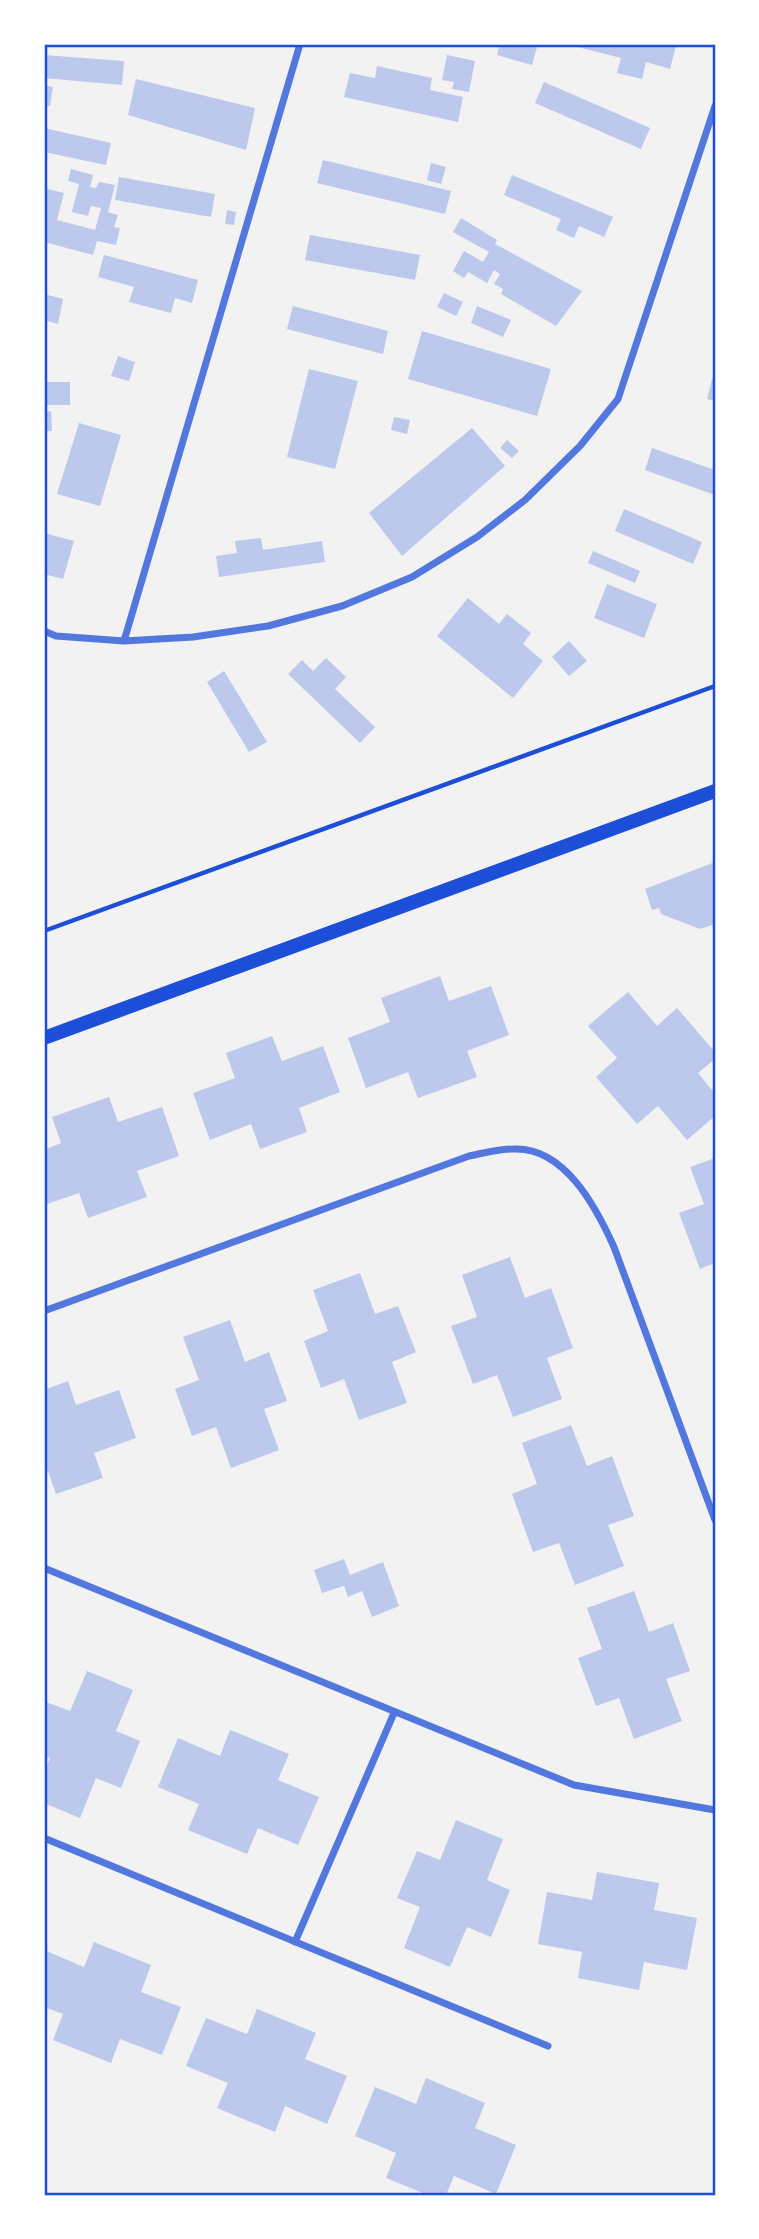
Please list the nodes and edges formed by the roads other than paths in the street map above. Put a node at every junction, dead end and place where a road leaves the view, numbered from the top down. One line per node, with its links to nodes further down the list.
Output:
1 (300, 44): 4 (street)
2 (715, 106): 4 (street)
3 (44, 631): 4 (street)
4 (124, 640)
5 (715, 791): 6 (main road)
6 (44, 1038)
7 (44, 1311): 8 (street)
8 (715, 1520)
9 (44, 1568): 10 (street)
10 (394, 1713): 11 (street); 13 (street)
11 (715, 1810)
12 (44, 1838): 13 (street)
13 (295, 1942): 14 (street)
14 (548, 2046)

